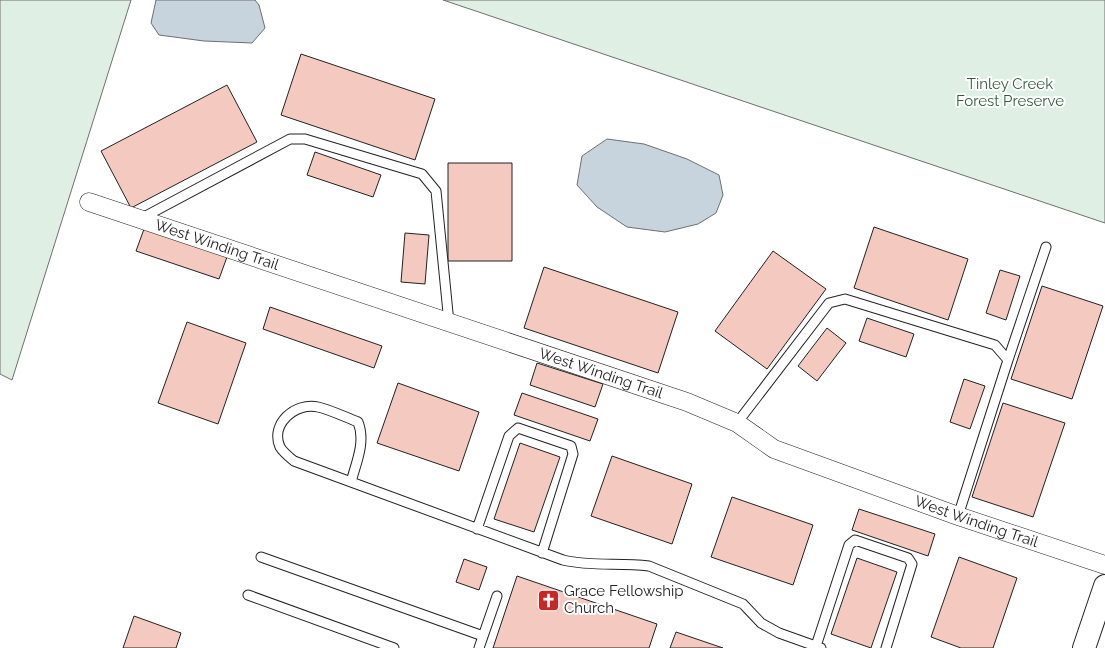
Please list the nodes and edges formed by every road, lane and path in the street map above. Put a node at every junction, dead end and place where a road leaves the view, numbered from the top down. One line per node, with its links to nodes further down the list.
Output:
1 (89, 202): 2 (street, West Winding Trail)
2 (140, 219): 4 (street, West Winding Trail); 4 (lane)
3 (1046, 247): 5 (lane)
4 (449, 323): 6 (street, West Winding Trail)
5 (1008, 360): 6 (lane); 8 (lane)
6 (737, 423): 8 (street, West Winding Trail)
7 (351, 482): 7 (lane); 9 (lane)
8 (958, 516): 12 (street, West Winding Trail)
9 (477, 529): 10 (lane); 10 (lane)
10 (542, 553): 17 (lane)
11 (261, 557): 16 (lane)
12 (1105, 565)
13 (1105, 586): 21 (street)
14 (248, 595): 18 (lane)
15 (497, 596): 16 (lane)
16 (483, 636): 19 (lane)
17 (819, 647): 20 (lane)
18 (394, 648)
19 (479, 648)
20 (886, 648)
21 (1084, 648)

